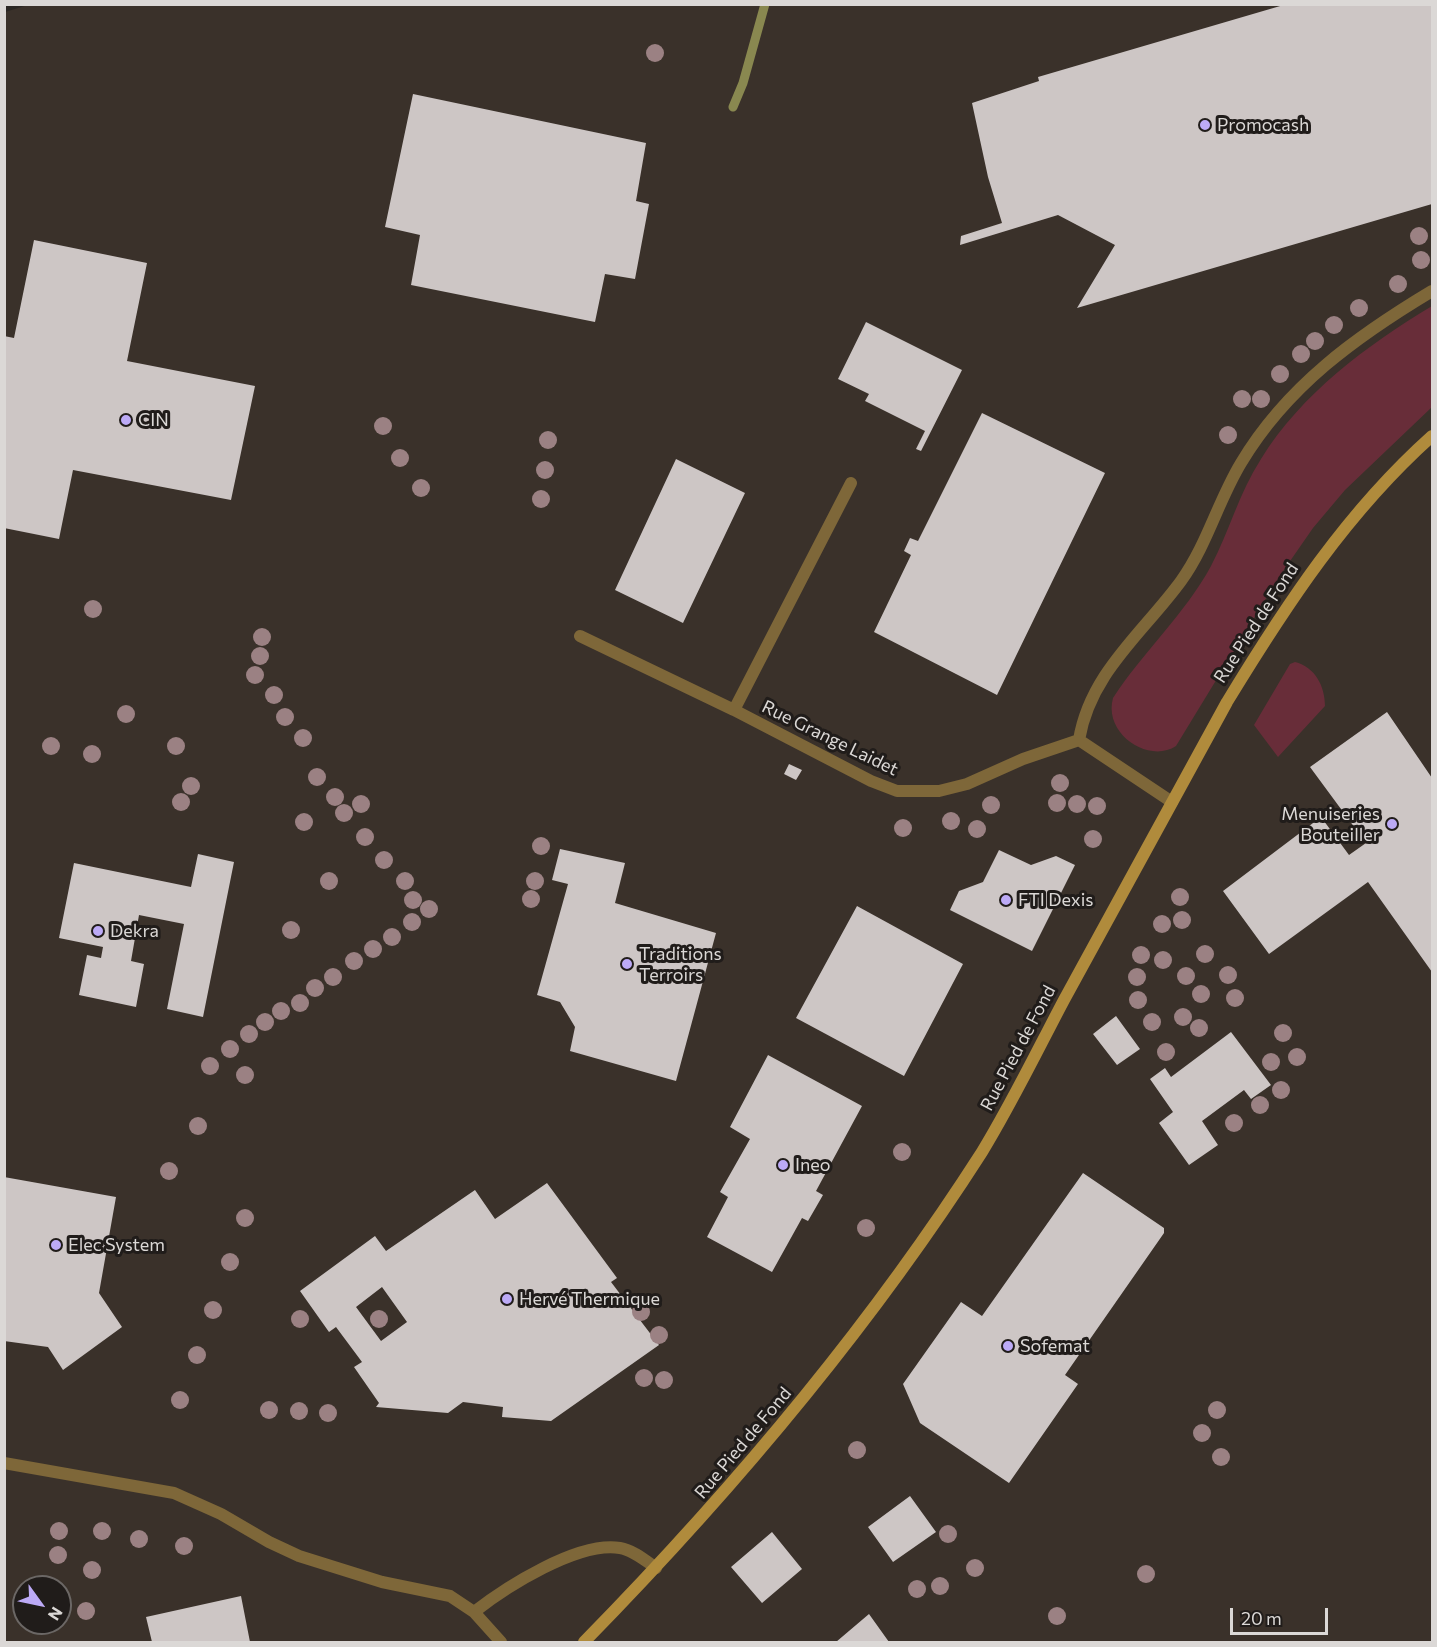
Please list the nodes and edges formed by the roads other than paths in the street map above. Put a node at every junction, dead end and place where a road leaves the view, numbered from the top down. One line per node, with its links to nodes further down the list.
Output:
1 (1432, 291): 6 (street)
2 (1432, 436): 7 (main road, Rue Pied de Fond)
3 (851, 483): 5 (street, Rue Grange Laidet)
4 (580, 636): 5 (street, Rue Grange Laidet)
5 (734, 710): 6 (street, Rue Grange Laidet)
6 (1079, 740): 7 (street)
7 (1172, 802): 9 (main road, Rue Pied de Fond)
8 (4, 1463): 10 (street)
9 (656, 1568): 10 (street); 12 (main road, Rue Pied de Fond)
10 (474, 1612): 11 (street)
11 (501, 1642)
12 (584, 1642)

